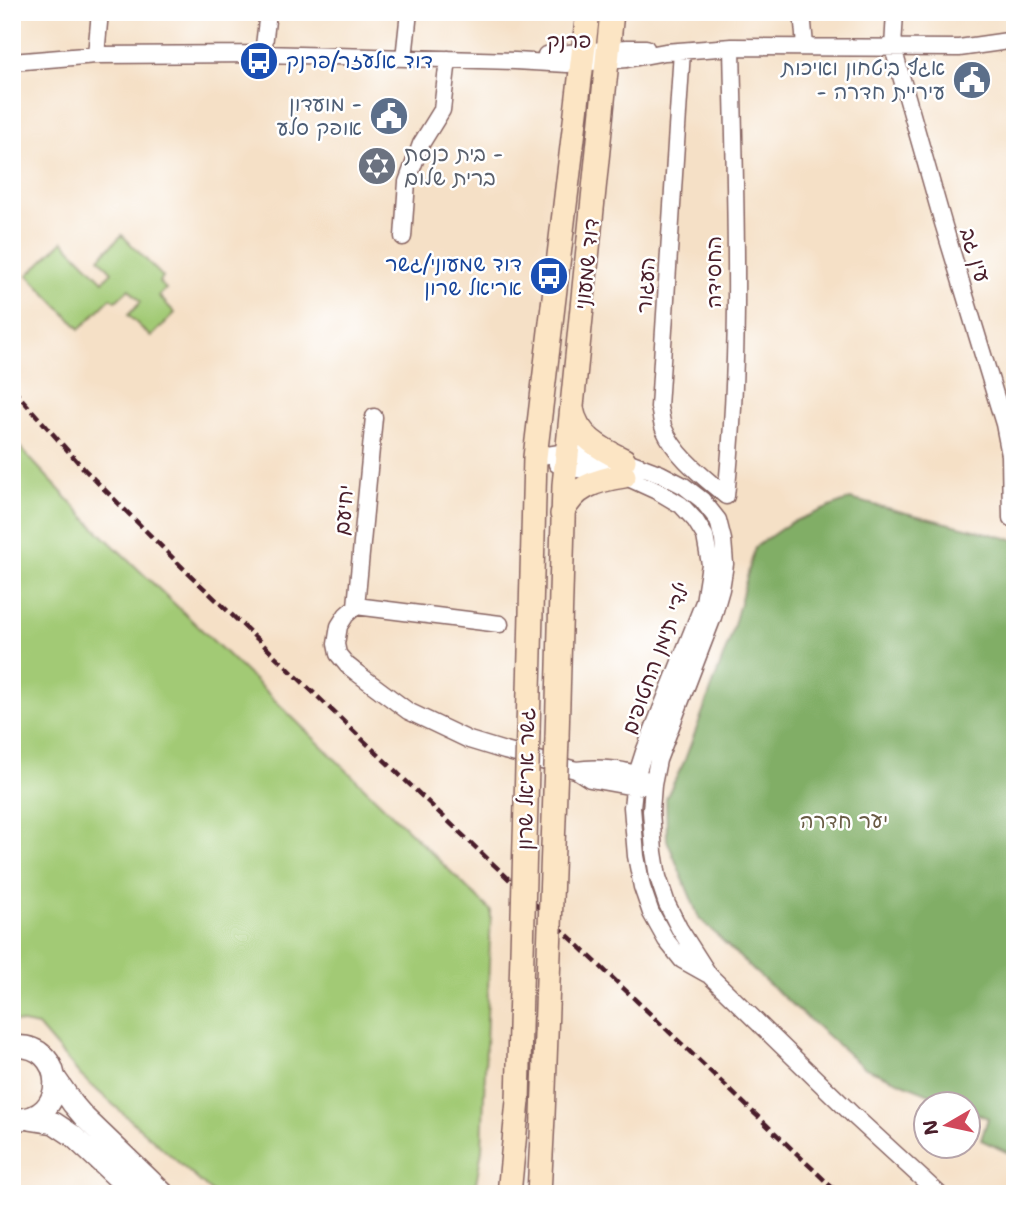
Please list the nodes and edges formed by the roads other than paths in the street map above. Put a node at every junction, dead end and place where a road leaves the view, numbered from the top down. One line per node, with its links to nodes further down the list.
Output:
1 (100, 12): 14 (street)
2 (268, 12): 13 (street)
3 (408, 12): 17 (street)
4 (588, 12): 16 (main road, דוד שמעוני)
5 (612, 12): 15 (main road, דוד שמעוני)
6 (802, 12): 9 (street)
7 (895, 12): 11 (street, עין גב)
8 (1015, 40): 11 (street, פרנק)
9 (805, 46): 10 (street, פרנק); 11 (street, פרנק)
10 (732, 47): 12 (street, פרנק); 26 (street, החסידה)
11 (893, 48): 28 (street, עין גב)
12 (682, 51): 15 (street, פרנק); 26 (street, העגור)
13 (263, 54): 14 (street, פרנק); 17 (street, פרנק)
14 (96, 55): 19 (street, פרנק)
15 (608, 55): 16 (street, פרנק); 21 (main road, דוד שמעוני)
16 (583, 57): 18 (street, פרנק); 23 (main road, דוד שמעוני)
17 (404, 58): 18 (street, פרנק)
18 (448, 59): 20 (street)
19 (12, 62)
20 (403, 237)
21 (572, 404): 24 (main road, דוד שמעוני); 25 (main road)
22 (374, 417): 29 (street, יחיעם)
23 (535, 457): 24 (street, ילדי תימן החטופים); 39 (main road, גשר אריאל שרון, bridge)
24 (566, 460): 25 (street, ילדי תימן החטופים); 27 (main road, דוד שמעוני)
25 (624, 468): 27 (main road); 31 (street, ילדי תימן החטופים); 32 (street, ילדי תימן החטופים)
26 (726, 496)
27 (562, 515): 40 (main road, גשר אריאל שרון, bridge)
28 (1011, 518)
29 (356, 606): 30 (street); 31 (street, יחיעם)
30 (500, 624)
31 (636, 780): 32 (street); 33 (street, ילדי תימן החטופים)
32 (653, 785): 33 (street, ילדי תימן החטופים)
33 (709, 975): 41 (street, ילדי תימן החטופים)
34 (14, 1046): 35 (street)
35 (55, 1078): 36 (street); 38 (street)
36 (20, 1119): 37 (street)
37 (135, 1194)
38 (164, 1194)
39 (509, 1194)
40 (539, 1194)
41 (939, 1194)

